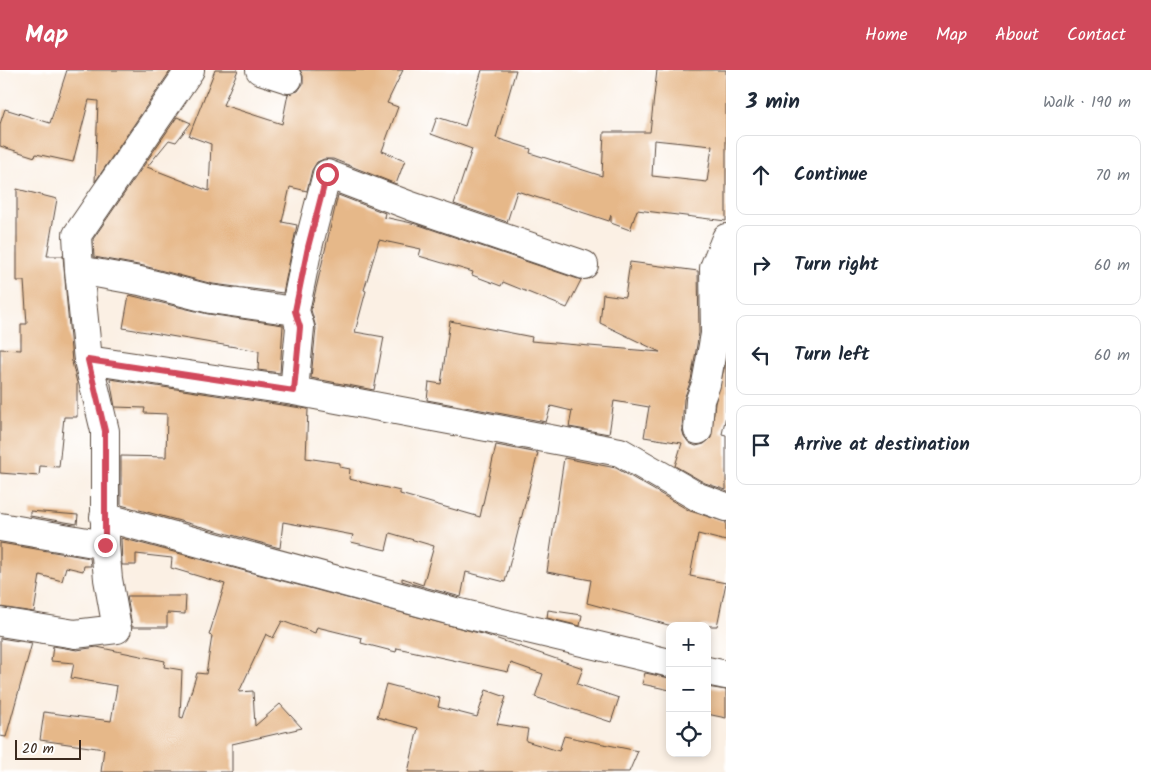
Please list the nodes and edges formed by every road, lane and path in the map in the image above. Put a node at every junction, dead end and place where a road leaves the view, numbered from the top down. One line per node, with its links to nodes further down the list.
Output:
1 (190, 70): 6 (street)
2 (260, 70): 3 (street)
3 (288, 79)
4 (726, 238): 10 (street)
5 (584, 264): 7 (street)
6 (79, 270): 7 (street); 8 (street)
7 (295, 311): 9 (street)
8 (88, 360): 9 (street); 12 (street)
9 (294, 391): 11 (street)
10 (698, 430)
11 (726, 507)
12 (104, 517): 14 (street); 16 (street)
13 (0, 527): 14 (street)
14 (105, 545): 15 (street)
15 (0, 622)
16 (666, 662)
17 (711, 672): 18 (street)
18 (726, 675)

